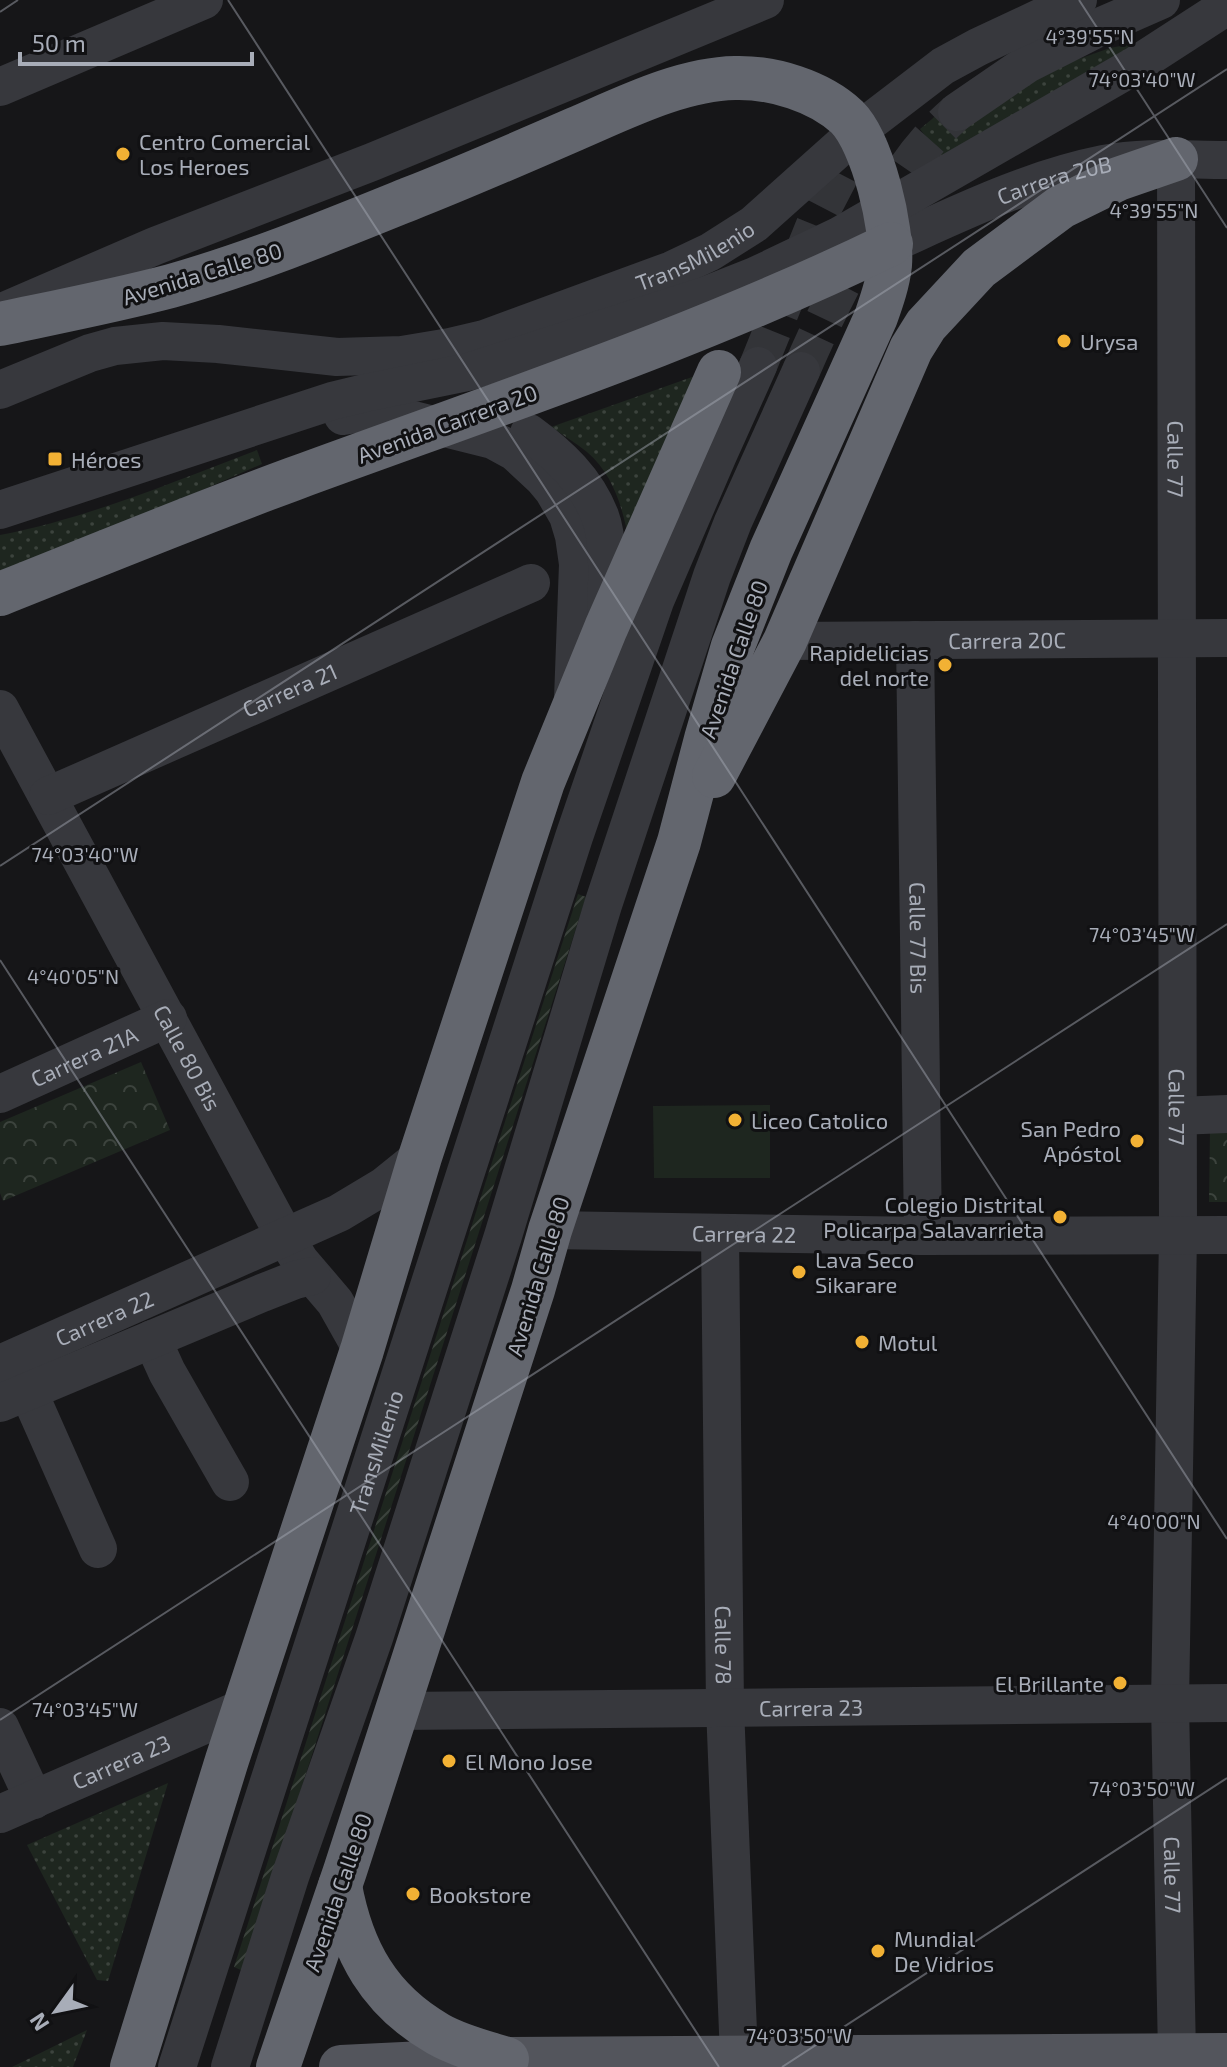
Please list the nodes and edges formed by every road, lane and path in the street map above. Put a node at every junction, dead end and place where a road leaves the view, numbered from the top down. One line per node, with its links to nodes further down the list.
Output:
1 (204, 0): 8 (street)
2 (765, 0): 14 (street)
3 (1019, 0): 7 (street, TransMilenio)
4 (1078, 0): 7 (street, TransMilenio)
5 (1161, 0): 9 (street)
6 (1227, 6): 13 (street, TransMilenio)
7 (921, 76): 10 (street, TransMilenio)
8 (0, 87)
9 (957, 112)
10 (858, 131): 13 (highway, Avenida Calle 80); 15 (highway, Avenida Calle 80); 16 (street, TransMilenio)
11 (1176, 159): 12 (street, Carrera 20B); 13 (street, Carrera 20B); 29 (street, Calle 77); 31 (highway)
12 (1227, 160)
13 (888, 227): 19 (street, TransMilenio); 21 (highway, Avenida Carrera 20); 35 (highway, Avenida Calle 80)
14 (0, 313)
15 (0, 324)
16 (337, 357): 19 (street, TransMilenio); 20 (street)
17 (738, 369): 27 (highway); 33 (street, TransMilenio)
18 (801, 371): 36 (street, TransMilenio)
19 (423, 381): 21 (street, TransMilenio); 23 (street, TransMilenio)
20 (0, 390)
21 (486, 409): 22 (highway, Avenida Carrera 20); 27 (street, TransMilenio)
22 (440, 426): 23 (street, TransMilenio); 26 (highway, Avenida Carrera 20); 33 (street, TransMilenio)
23 (110, 474): 24 (street, TransMilenio)
24 (0, 510)
25 (531, 583): 34 (street, Carrera 21)
26 (0, 594)
27 (606, 628): 33 (highway)
28 (1227, 638): 29 (street, Carrera 20C)
29 (1177, 639): 30 (street, Carrera 20C); 40 (street, Calle 77)
30 (915, 640): 31 (street, Carrera 20C); 46 (street, Calle 77 Bis)
31 (785, 641): 35 (highway)
32 (0, 709): 34 (street, Calle 80 Bis)
33 (594, 716): 36 (street, TransMilenio); 41 (highway); 70 (street, TransMilenio)
34 (48, 796): 37 (street, Calle 80 Bis)
35 (679, 842): 42 (highway, Avenida Calle 80)
36 (603, 905): 56 (street, TransMilenio)
37 (168, 1018): 38 (street, Carrera 21A); 47 (street, Calle 80 Bis)
38 (0, 1094)
39 (1227, 1114): 40 (street)
40 (1178, 1116): 44 (street, Calle 77)
41 (420, 1157): 47 (street, Carrera 22); 50 (highway)
42 (550, 1230): 43 (street, Carrera 22); 54 (highway, Avenida Calle 80)
43 (720, 1233): 46 (street, Carrera 22); 59 (street, Calle 78)
44 (1178, 1235): 45 (street, Carrera 22); 46 (street, Carrera 22); 57 (street, Calle 77)
45 (1227, 1235)
46 (923, 1236)
47 (285, 1237): 48 (street, Calle 80 Bis); 51 (street, Carrera 22)
48 (312, 1276): 49 (street, Carrera 22); 50 (street)
49 (152, 1339): 52 (street, Carrera 22); 53 (street)
50 (362, 1350): 60 (highway)
51 (0, 1364)
52 (14, 1397): 55 (street)
53 (230, 1482)
54 (468, 1493): 56 (street, TransMilenio); 61 (highway, Avenida Calle 80)
55 (98, 1549)
56 (374, 1638): 71 (street, TransMilenio)
57 (1170, 1703): 58 (street, Carrera 23); 59 (street, Carrera 23); 65 (street, Calle 77)
58 (1227, 1703)
59 (725, 1707): 61 (street, Carrera 23); 67 (street, Calle 78)
60 (243, 1708): 63 (street, Carrera 23); 69 (highway)
61 (397, 1711): 64 (highway, Avenida Calle 80)
62 (0, 1727): 63 (street)
63 (17, 1807)
64 (340, 1886): 68 (highway); 72 (highway, Avenida Calle 80)
65 (1177, 2054): 66 (main road); 67 (main road)
66 (1227, 2055)
67 (739, 2057): 68 (main road)
68 (507, 2059): 73 (main road)
69 (132, 2067)
70 (177, 2067)
71 (230, 2067)
72 (278, 2067)
73 (341, 2067)

